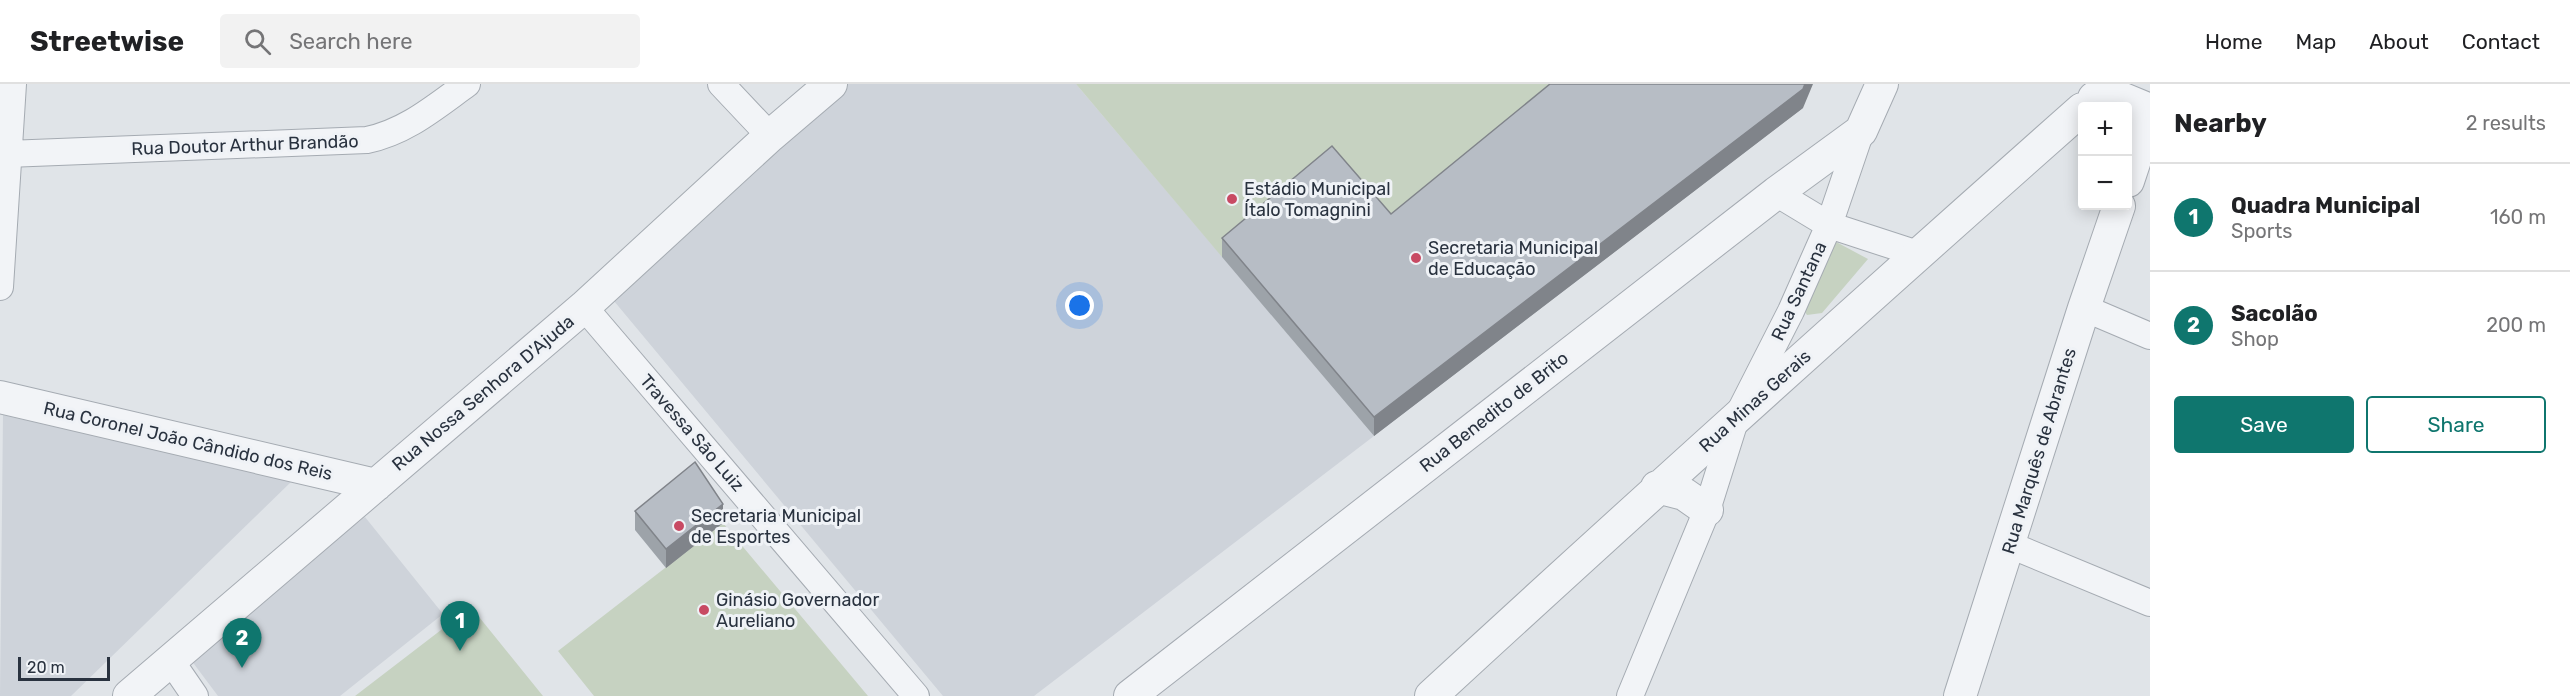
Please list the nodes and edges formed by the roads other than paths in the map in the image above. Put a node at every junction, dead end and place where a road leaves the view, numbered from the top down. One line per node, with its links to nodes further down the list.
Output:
1 (13, 84): 11 (street)
2 (467, 84): 11 (street, Rua Doutor Arthur Brandão)
3 (721, 84): 10 (street)
4 (831, 84): 10 (street, Rua Nossa Senhora D'Ajuda)
5 (1882, 84): 9 (street, Rua Santana)
6 (2094, 99): 7 (street); 16 (street, Rua Minas Gerais)
7 (2150, 110)
8 (2150, 115): 12 (street)
9 (1861, 131): 13 (street, Rua Benedito de Brito); 15 (street, Rua Santana)
10 (770, 136): 18 (street, Rua Nossa Senhora D'Ajuda)
11 (7, 154): 17 (street)
12 (2132, 167)
13 (1776, 193): 15 (street); 32 (street, Rua Benedito de Brito)
14 (2118, 210): 19 (street, Rua Marquês de Abrantes)
15 (1829, 225): 16 (street); 22 (street, Rua Santana)
16 (1918, 254): 22 (street, Rua Minas Gerais)
17 (0, 288)
18 (584, 308): 23 (street, Rua Nossa Senhora D'Ajuda); 31 (street, Travessa São Luiz)
19 (2084, 308): 20 (street); 26 (street, Rua Marquês de Abrantes)
20 (2150, 336)
21 (0, 397): 23 (street, Rua Coronel João Cândido dos Reis)
22 (1735, 421): 24 (street, Rua Minas Gerais); 25 (street, Rua Santana)
23 (376, 485): 28 (street, Rua Nossa Senhora D'Ajuda)
24 (1657, 488): 25 (street); 33 (street, Rua Minas Gerais)
25 (1707, 510): 34 (street, Rua Santana)
26 (2010, 545): 27 (street); 35 (street, Rua Marquês de Abrantes)
27 (2150, 603)
28 (171, 661): 29 (street, Rua Nossa Senhora D'Ajuda); 30 (street)
29 (129, 696)
30 (195, 696)
31 (916, 696)
32 (1130, 696)
33 (1431, 696)
34 (1630, 696)
35 (1960, 696)

